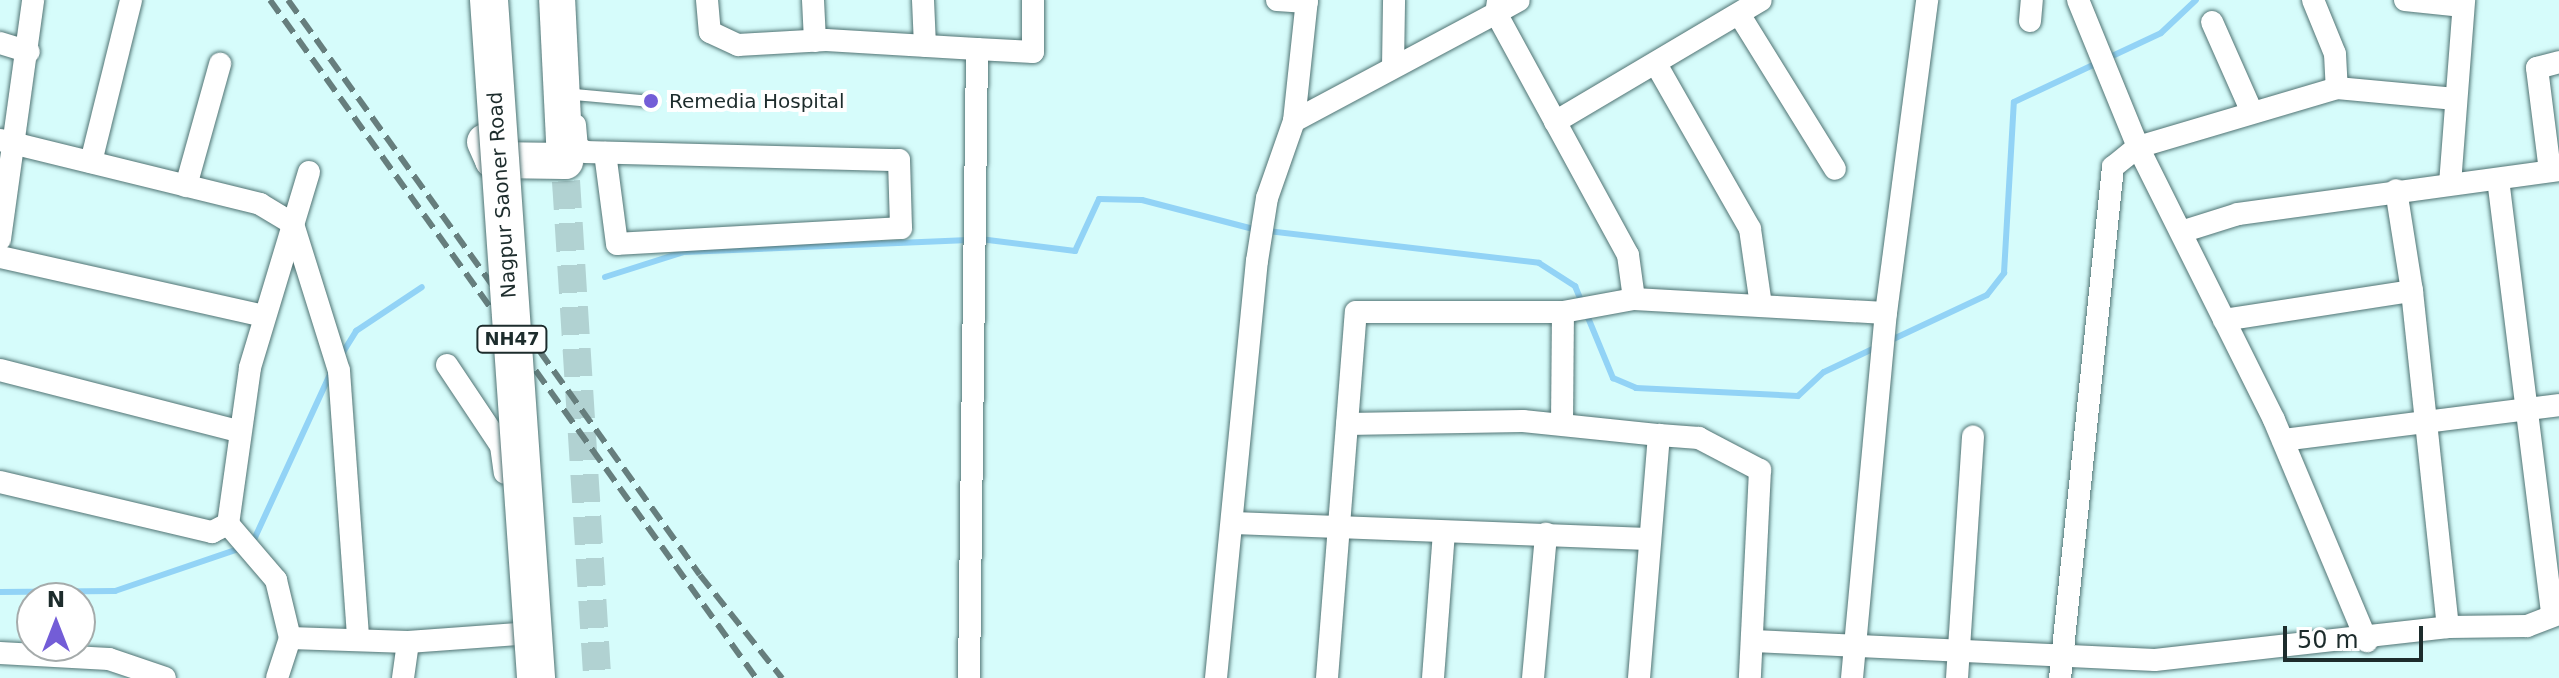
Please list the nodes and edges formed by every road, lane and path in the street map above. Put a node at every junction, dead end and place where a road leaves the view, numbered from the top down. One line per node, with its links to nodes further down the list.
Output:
1 (11, 0): 20 (street)
2 (131, 0): 44 (street)
3 (475, 0): 23 (main road)
4 (489, 0): 98 (highway, Nagpur Saoner Road / NH47, bridge)
5 (515, 0): 99 (highway, Nagpur Saoner Road / NH47)
6 (707, 0): 25 (street)
7 (813, 0): 25 (street)
8 (923, 0): 27 (street)
9 (1033, 0): 28 (street)
10 (1277, 0): 18 (street)
11 (1394, 0): 33 (street)
12 (1519, 0): 21 (street)
13 (1761, 0): 22 (street)
14 (1927, 0): 60 (street)
15 (2078, 0): 42 (street)
16 (2313, 0): 34 (street)
17 (2405, 0): 19 (street)
18 (1307, 1): 39 (street)
19 (2463, 3): 36 (street)
20 (32, 6): 29 (street)
21 (1497, 7): 33 (street); 40 (street)
22 (1739, 14): 32 (street); 45 (street)
23 (558, 18): 35 (street)
24 (2212, 22): 38 (street)
25 (815, 41): 27 (street)
26 (0, 43): 29 (street)
27 (925, 46): 28 (street)
28 (977, 49): 100 (street)
29 (29, 52): 41 (street)
30 (2559, 62): 46 (street)
31 (220, 64): 50 (street)
32 (1656, 64): 40 (street); 58 (street)
33 (1393, 67): 39 (street)
34 (2337, 88): 36 (street); 38 (street)
35 (574, 94): 37 (lane); 43 (street)
36 (2455, 99): 49 (street)
37 (651, 101)
38 (2251, 110): 42 (street)
39 (1294, 121): 75 (street)
40 (1555, 122): 57 (street)
41 (8, 141): 44 (street); 54 (street)
42 (2138, 147): 53 (street); 92 (street)
43 (605, 153): 43 (street)
44 (91, 162): 50 (street)
45 (1835, 169)
46 (2555, 170): 48 (street)
47 (309, 172): 52 (street)
48 (2498, 179): 49 (street); 66 (street)
49 (2450, 184): 51 (street)
50 (186, 186): 52 (street)
51 (2396, 190): 53 (street); 56 (street)
52 (293, 224): 61 (street); 84 (street)
53 (2181, 232): 62 (street)
54 (0, 239)
55 (0, 257): 61 (street)
56 (2412, 291): 62 (street); 67 (street)
57 (1623, 301): 58 (street); 59 (street)
58 (1761, 305): 60 (street)
59 (1563, 312): 68 (street); 69 (street)
60 (1886, 313): 89 (street)
61 (265, 316): 70 (street)
62 (2224, 320): 73 (street)
63 (447, 365): 83 (street)
64 (0, 370): 70 (street)
65 (2559, 405): 66 (street)
66 (2531, 409): 67 (street); 81 (street)
67 (2428, 421): 73 (street); 82 (street)
68 (1347, 424): 69 (street); 77 (street)
69 (1562, 424): 71 (street)
70 (238, 431): 76 (street)
71 (1659, 435): 80 (street); 86 (street)
72 (1973, 437): 91 (street)
73 (2283, 440): 87 (street)
74 (0, 482): 76 (street)
75 (1232, 523): 77 (street); 101 (street)
76 (228, 524): 85 (street)
77 (1338, 529): 78 (street); 102 (street)
78 (1444, 532): 79 (street); 103 (street)
79 (1546, 534): 80 (street); 104 (street)
80 (1650, 539): 105 (street)
81 (2555, 614): 82 (street)
82 (2448, 627): 87 (street)
83 (518, 634): 88 (street); 97 (street)
84 (358, 635): 85 (street); 88 (street)
85 (290, 638): 95 (street)
86 (1754, 641): 89 (street); 106 (street)
87 (2367, 641): 93 (street)
88 (408, 642): 96 (street)
89 (1855, 648): 91 (street); 107 (street)
90 (0, 653): 94 (street)
91 (1958, 667): 92 (street)
92 (2061, 667): 93 (street)
93 (2154, 669)
94 (165, 678)
95 (277, 678)
96 (403, 678)
97 (520, 678)
98 (536, 678)
99 (560, 678)
100 (969, 678)
101 (1216, 678)
102 (1327, 678)
103 (1433, 678)
104 (1533, 678)
105 (1639, 678)
106 (1750, 678)
107 (1852, 678)

